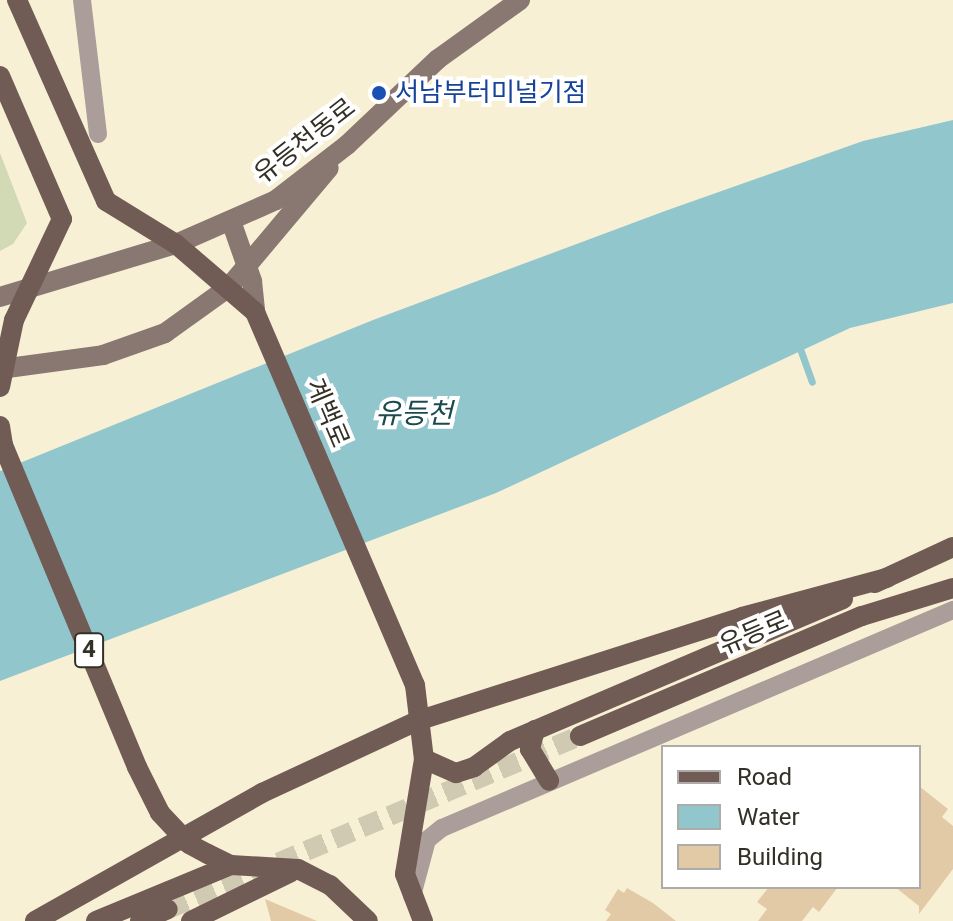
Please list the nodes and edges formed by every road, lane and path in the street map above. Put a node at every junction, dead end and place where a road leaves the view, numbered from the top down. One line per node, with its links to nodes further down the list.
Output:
1 (17, 0): 8 (main road, 계백로)
2 (82, 0): 5 (street)
3 (520, 0): 6 (main road, 유등천동로)
4 (0, 76): 9 (main road)
5 (98, 134)
6 (347, 145): 7 (main road, 유등천동로); 12 (main road)
7 (231, 221): 8 (main road, 유등천동로); 11 (main road, bridge)
8 (176, 244): 9 (main road, 유등천동로); 11 (main road, 계백로, bridge)
9 (30, 284): 10 (main road, 유등천동로); 13 (main road, bridge)
10 (0, 297)
11 (255, 312): 21 (main road, 계백로, bridge)
12 (0, 369)
13 (0, 387)
14 (0, 426): 23 (main road, 4, bridge)
15 (953, 547): 16 (main road)
16 (887, 578): 19 (main road); 29 (main road)
17 (953, 588): 20 (main road, 유등로)
18 (953, 610): 22 (street)
19 (535, 730): 21 (main road); 22 (main road)
20 (580, 736)
21 (424, 759): 26 (main road, 계백로)
22 (549, 781): 26 (street)
23 (231, 865): 24 (main road, 4); 25 (main road)
24 (298, 869): 28 (main road); 32 (main road, 4)
25 (187, 882): 28 (main road); 30 (main road)
26 (411, 900): 33 (main road, 계백로)
27 (168, 909): 31 (main road)
28 (197, 917)
29 (35, 921)
30 (96, 921)
31 (140, 921)
32 (368, 921)
33 (423, 921)

